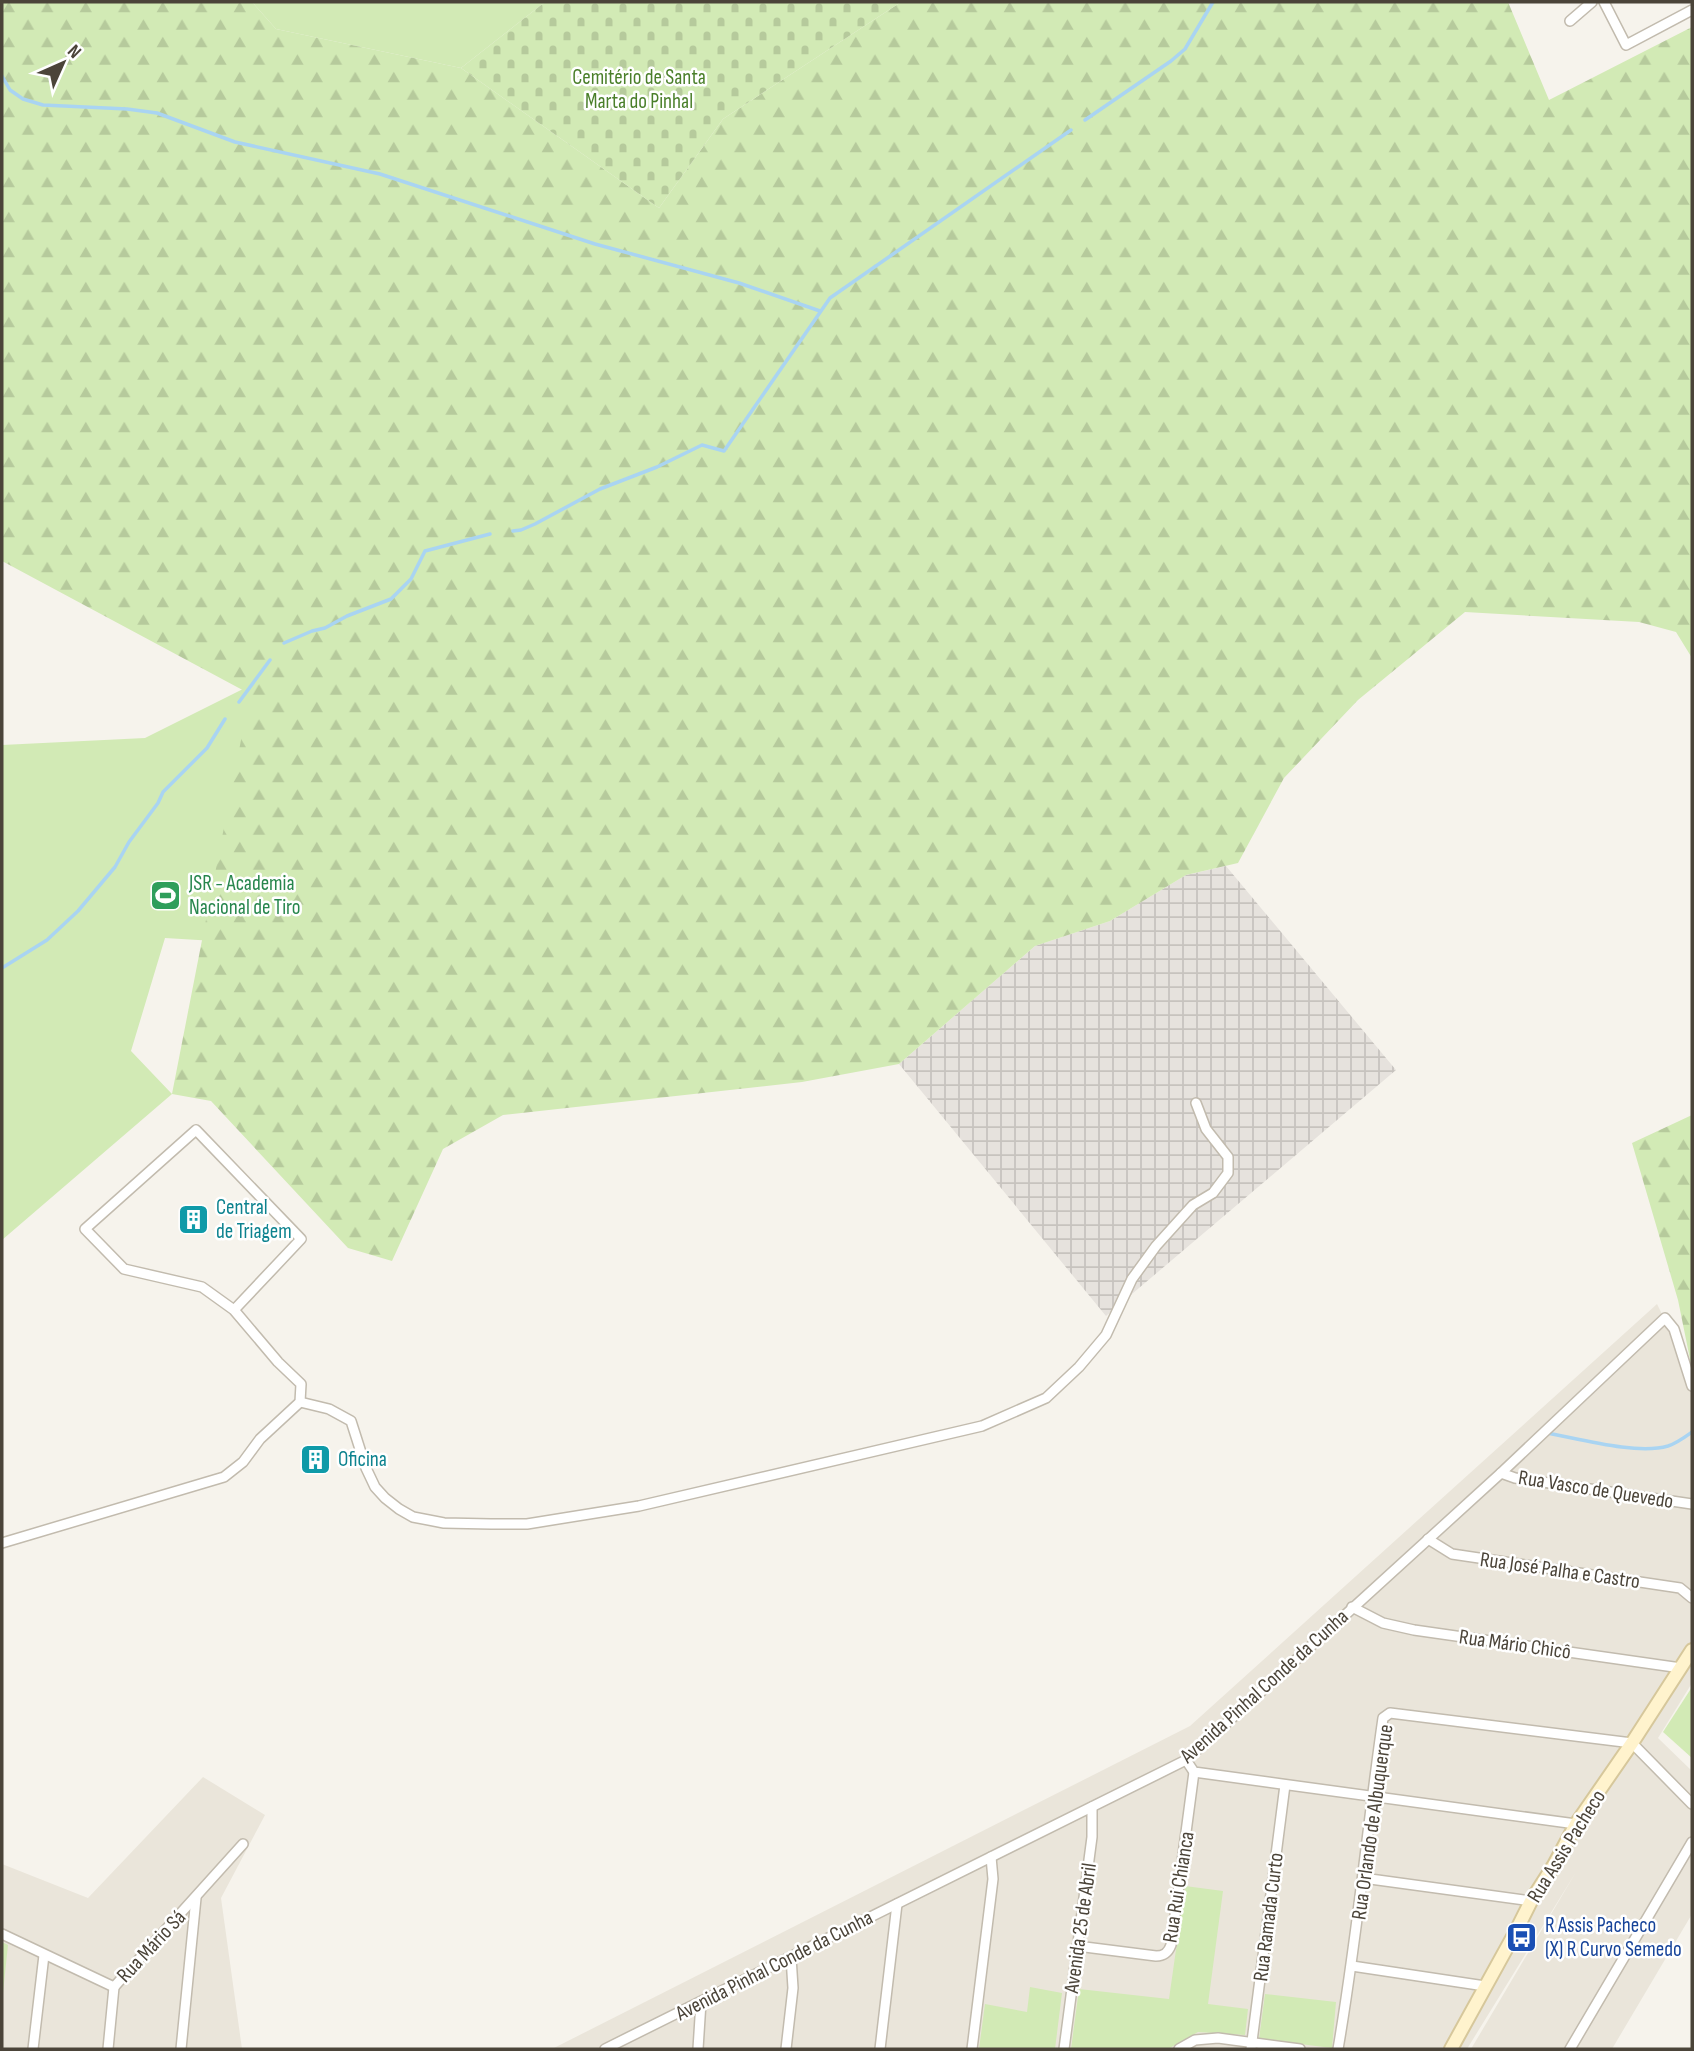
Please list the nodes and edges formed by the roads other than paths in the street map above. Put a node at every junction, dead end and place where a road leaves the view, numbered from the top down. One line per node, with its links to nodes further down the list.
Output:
1 (1592, 2): 4 (street)
2 (1604, 2): 3 (street)
3 (1692, 9)
4 (1570, 21)
5 (1196, 1103): 8 (street)
6 (234, 1310): 6 (street); 8 (street)
7 (1692, 1386): 9 (street, Avenida Pinhal Conde da Cunha)
8 (299, 1402): 12 (street)
9 (1501, 1473): 10 (street, Rua Vasco de Quevedo); 11 (street, Avenida Pinhal Conde da Cunha)
10 (1692, 1504)
11 (1428, 1539): 13 (street, Rua José Palha e Castro); 14 (street, Avenida Pinhal Conde da Cunha)
12 (2, 1543)
13 (1692, 1598)
14 (1352, 1607): 16 (street, Rua Mário Chicô); 18 (street, Avenida Pinhal Conde da Cunha)
15 (1692, 1650): 16 (street, Rua Assis Pacheco)
16 (1681, 1668): 17 (street, Rua Assis Pacheco)
17 (1632, 1743): 21 (street, Rua Orlando de Albuquerque); 22 (street); 24 (street, Rua Assis Pacheco)
18 (1186, 1760): 19 (street); 23 (street, Avenida Pinhal Conde da Cunha)
19 (1194, 1772): 20 (street); 33 (street, Rua Rui Chianca)
20 (1285, 1784): 21 (street); 40 (street, Rua Ramada Curto)
21 (1372, 1796): 24 (street); 28 (street, Rua Orlando de Albuquerque)
22 (1692, 1804)
23 (1092, 1807): 27 (street, Avenida Pinhal Conde da Cunha); 33 (street, Avenida 25 de Abril)
24 (1576, 1824): 30 (street, Rua Assis Pacheco)
25 (1692, 1842): 54 (street)
26 (243, 1844): 29 (street, Rua Mário Sá)
27 (991, 1857): 31 (street, Avenida Pinhal Conde da Cunha); 48 (street)
28 (1363, 1878): 30 (street); 36 (street, Rua Orlando de Albuquerque)
29 (196, 1897): 38 (street, Rua Mário Sá); 43 (street)
30 (1531, 1901): 37 (street, Rua Assis Pacheco)
31 (897, 1904): 35 (street, Avenida Pinhal Conde da Cunha); 47 (street)
32 (2, 1934): 34 (street, Rua Mário Sá)
33 (1077, 1946): 49 (street, Avenida 25 de Abril)
34 (44, 1955): 38 (street, Rua Mário Sá); 41 (street)
35 (791, 1957): 39 (street, Avenida Pinhal Conde da Cunha); 46 (street)
36 (1352, 1966): 37 (street); 52 (street, Rua Orlando de Albuquerque)
37 (1485, 1986): 53 (street, Rua Assis Pacheco)
38 (114, 1987): 42 (street)
39 (701, 2002): 44 (street, Avenida Pinhal Conde da Cunha); 45 (street)
40 (1251, 2045): 50 (street); 51 (street)
41 (33, 2049)
42 (108, 2049)
43 (181, 2049)
44 (606, 2049)
45 (698, 2049)
46 (786, 2049)
47 (880, 2049)
48 (972, 2049)
49 (1064, 2049)
50 (1179, 2049)
51 (1300, 2049)
52 (1338, 2049)
53 (1451, 2049)
54 (1570, 2049)

